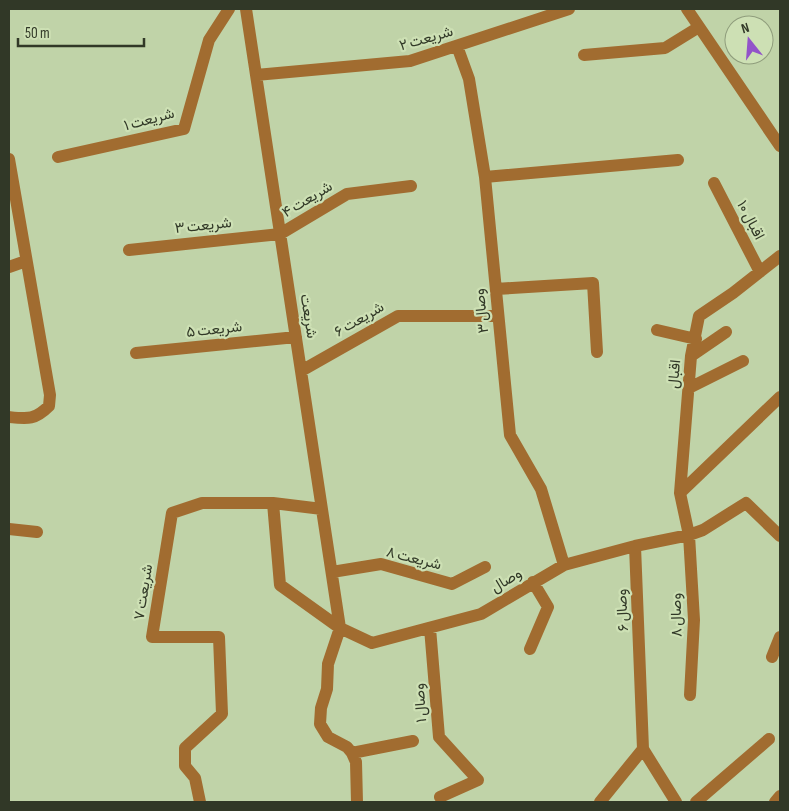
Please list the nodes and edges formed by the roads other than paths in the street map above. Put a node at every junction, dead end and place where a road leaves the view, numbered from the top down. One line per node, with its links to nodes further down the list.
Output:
1 (229, 9): 10 (street, شریعت ۱)
2 (246, 9): 8 (street, شریعت)
3 (569, 9): 6 (street, شریعت ۲)
4 (687, 9): 5 (street)
5 (699, 27): 7 (street); 9 (street)
6 (457, 46): 8 (street, شریعت ۲); 13 (street, وصال ۳)
7 (584, 55)
8 (256, 75): 16 (street, شریعت)
9 (780, 146)
10 (58, 157)
11 (9, 159): 19 (street)
12 (678, 160): 13 (street)
13 (485, 178): 22 (street, وصال ۳)
14 (714, 183): 21 (street, اقبال ۱۰)
15 (411, 186): 16 (street, شریعت ۴)
16 (280, 234): 17 (street, شریعت ۳); 26 (street, شریعت)
17 (130, 250)
18 (780, 256): 21 (street, اقبال)
19 (26, 261): 20 (street); 35 (street)
20 (9, 267)
21 (760, 272): 27 (street, اقبال)
22 (496, 289): 23 (street, وصال ۳); 28 (street)
23 (498, 316): 32 (street, شریعت ۶); 44 (street, وصال ۳)
24 (657, 330): 27 (street)
25 (726, 332): 30 (street)
26 (296, 337): 29 (street, شریعت ۵); 32 (street, شریعت)
27 (696, 339): 30 (street, اقبال)
28 (597, 352)
29 (136, 353)
30 (691, 356): 33 (street, اقبال)
31 (743, 361): 33 (street)
32 (301, 371): 38 (street, شریعت)
33 (689, 388): 36 (street, اقبال)
34 (780, 397): 36 (street)
35 (9, 417)
36 (680, 493): 41 (street, اقبال)
37 (273, 503): 38 (street, شریعت ۷); 48 (street, وصال); 60 (street, شریعت ۷)
38 (322, 509): 46 (street, شریعت)
39 (9, 529): 40 (street)
40 (37, 532)
41 (689, 535): 42 (street, وصال); 43 (street, وصال); 53 (street, وصال ۸)
42 (780, 536)
43 (636, 546): 44 (street, وصال); 56 (street, وصال ۶)
44 (564, 565): 47 (street, وصال)
45 (485, 567): 46 (street, شریعت ۸)
46 (332, 572): 48 (street, شریعت)
47 (534, 582): 49 (street, وصال); 51 (street)
48 (340, 628): 49 (street, وصال); 57 (street)
49 (430, 628): 59 (street, وصال ۱)
50 (780, 637): 52 (street)
51 (530, 650)
52 (772, 657)
53 (690, 695)
54 (769, 739): 64 (street)
55 (412, 741): 57 (street)
56 (643, 749): 62 (street); 63 (street)
57 (352, 753): 61 (street)
58 (780, 796): 65 (street)
59 (440, 797)
60 (200, 802)
61 (357, 802)
62 (600, 802)
63 (676, 802)
64 (696, 802)
65 (775, 802)

